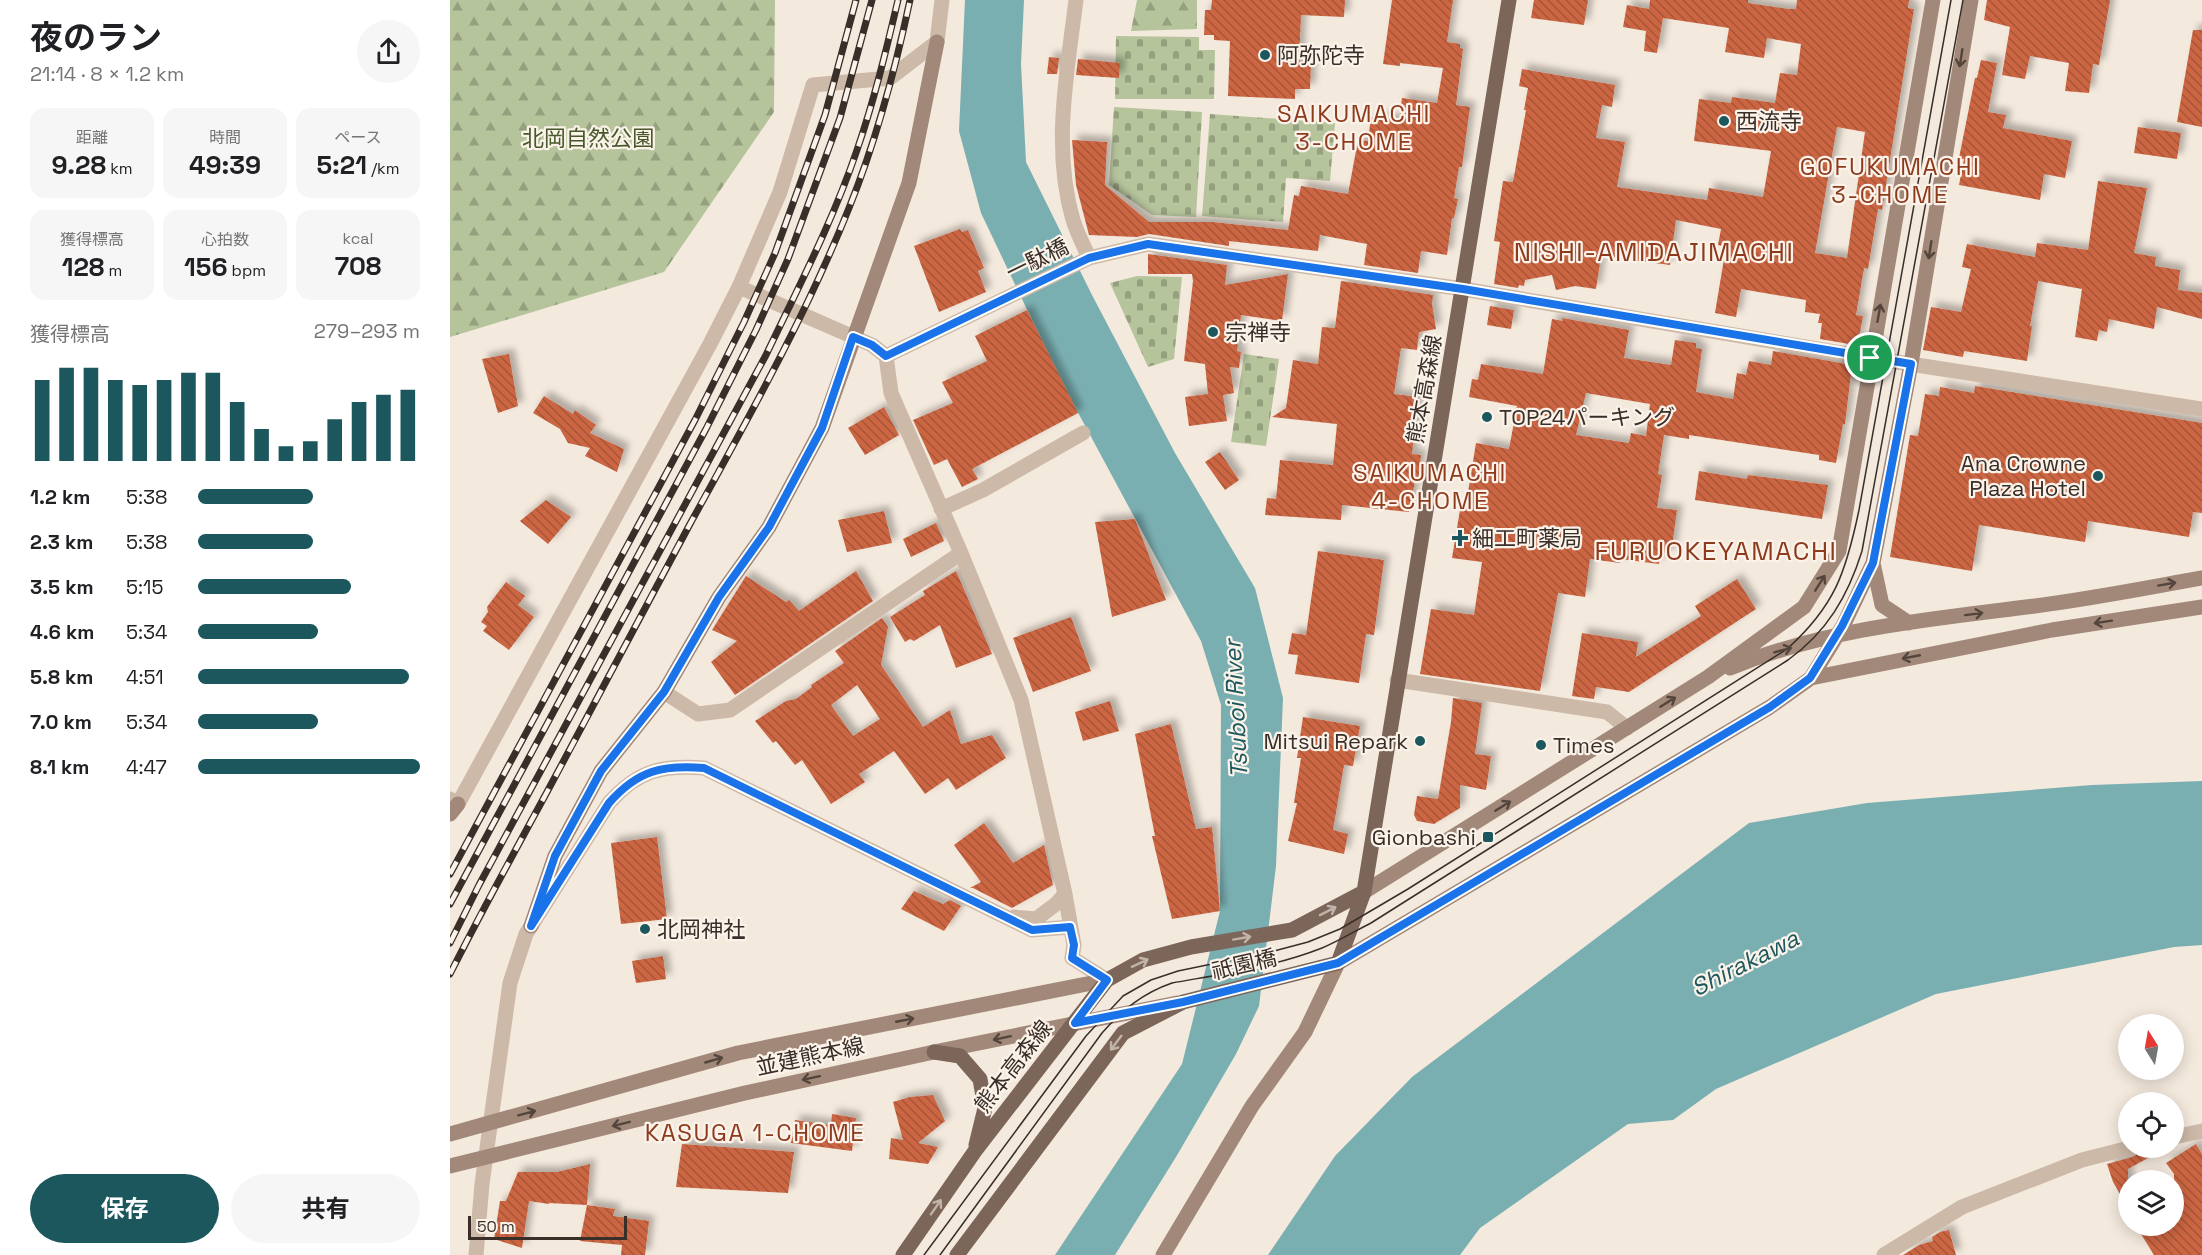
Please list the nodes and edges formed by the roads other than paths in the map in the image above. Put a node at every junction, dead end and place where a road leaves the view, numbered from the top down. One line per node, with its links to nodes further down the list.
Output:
1 (942, 0): 6 (street)
2 (1076, 0): 7 (street)
3 (1509, 0): 9 (main road, 熊本高森線)
4 (1933, 0): 12 (street, one-way to 4)
5 (1971, 0): 13 (street, one-way to 13)
6 (937, 42): 8 (street); 10 (street)
7 (1089, 258): 9 (street, 一駄橋); 11 (street, 一駄橋)
8 (739, 287): 10 (street); 28 (street)
9 (1463, 289): 12 (street, 一駄橋); 25 (main road, 熊本高森線)
10 (853, 337): 11 (street); 26 (street)
11 (886, 356): 16 (street)
12 (1870, 358): 13 (street, 一駄橋); 23 (street, one-way to 12)
13 (1911, 364): 14 (street, 一駄橋); 18 (street)
14 (2202, 409)
15 (1083, 433): 16 (street)
16 (941, 509): 17 (street)
17 (961, 553): 26 (street); 30 (street)
18 (1873, 563): 21 (street); 22 (street)
19 (2202, 578): 21 (street, one-way to 19)
20 (2202, 607): 24 (street, one-way to 24)
21 (1909, 623): 22 (street)
22 (1836, 636): 23 (street, one-way to 22); 24 (street)
23 (1708, 677): 27 (street, one-way to 23)
24 (1810, 678): 35 (street)
25 (1397, 680): 27 (street); 29 (main road, 熊本高森線)
26 (664, 692): 32 (street)
27 (1627, 728): 29 (street, one-way to 27)
28 (453, 806)
29 (1364, 892): 34 (main road, 祇園橋, one-way to 29); 35 (main road, 熊本高森線)
30 (1065, 894): 31 (street); 33 (street)
31 (1008, 917): 32 (street); 33 (street)
32 (531, 926): 40 (street)
33 (1070, 927): 36 (street)
34 (1191, 947): 36 (main road, 熊本高森線, one-way to 34)
35 (1338, 963): 37 (main road, 祇園橋); 51 (street)
36 (1107, 980): 38 (main road, 熊本高森線); 40 (street, 並建熊本線, one-way to 36)
37 (1188, 1000): 38 (street, 並建熊本線); 50 (main road, one-way to 50)
38 (1075, 1023): 39 (street, 並建熊本線, one-way to 39); 44 (main road, 熊本高森線)
39 (933, 1052): 44 (main road); 46 (street, 並建熊本線, one-way to 46)
40 (490, 1122): 42 (street, 並建熊本線); 46 (street)
41 (2202, 1131): 43 (street)
42 (450, 1134)
43 (2184, 1135)
44 (975, 1151): 49 (main road, 熊本高森線, one-way to 44)
45 (2118, 1151): 52 (street)
46 (486, 1157): 47 (street, 並建熊本線); 48 (street)
47 (450, 1166)
48 (476, 1255)
49 (903, 1255)
50 (957, 1255)
51 (1163, 1255)
52 (1884, 1255)

